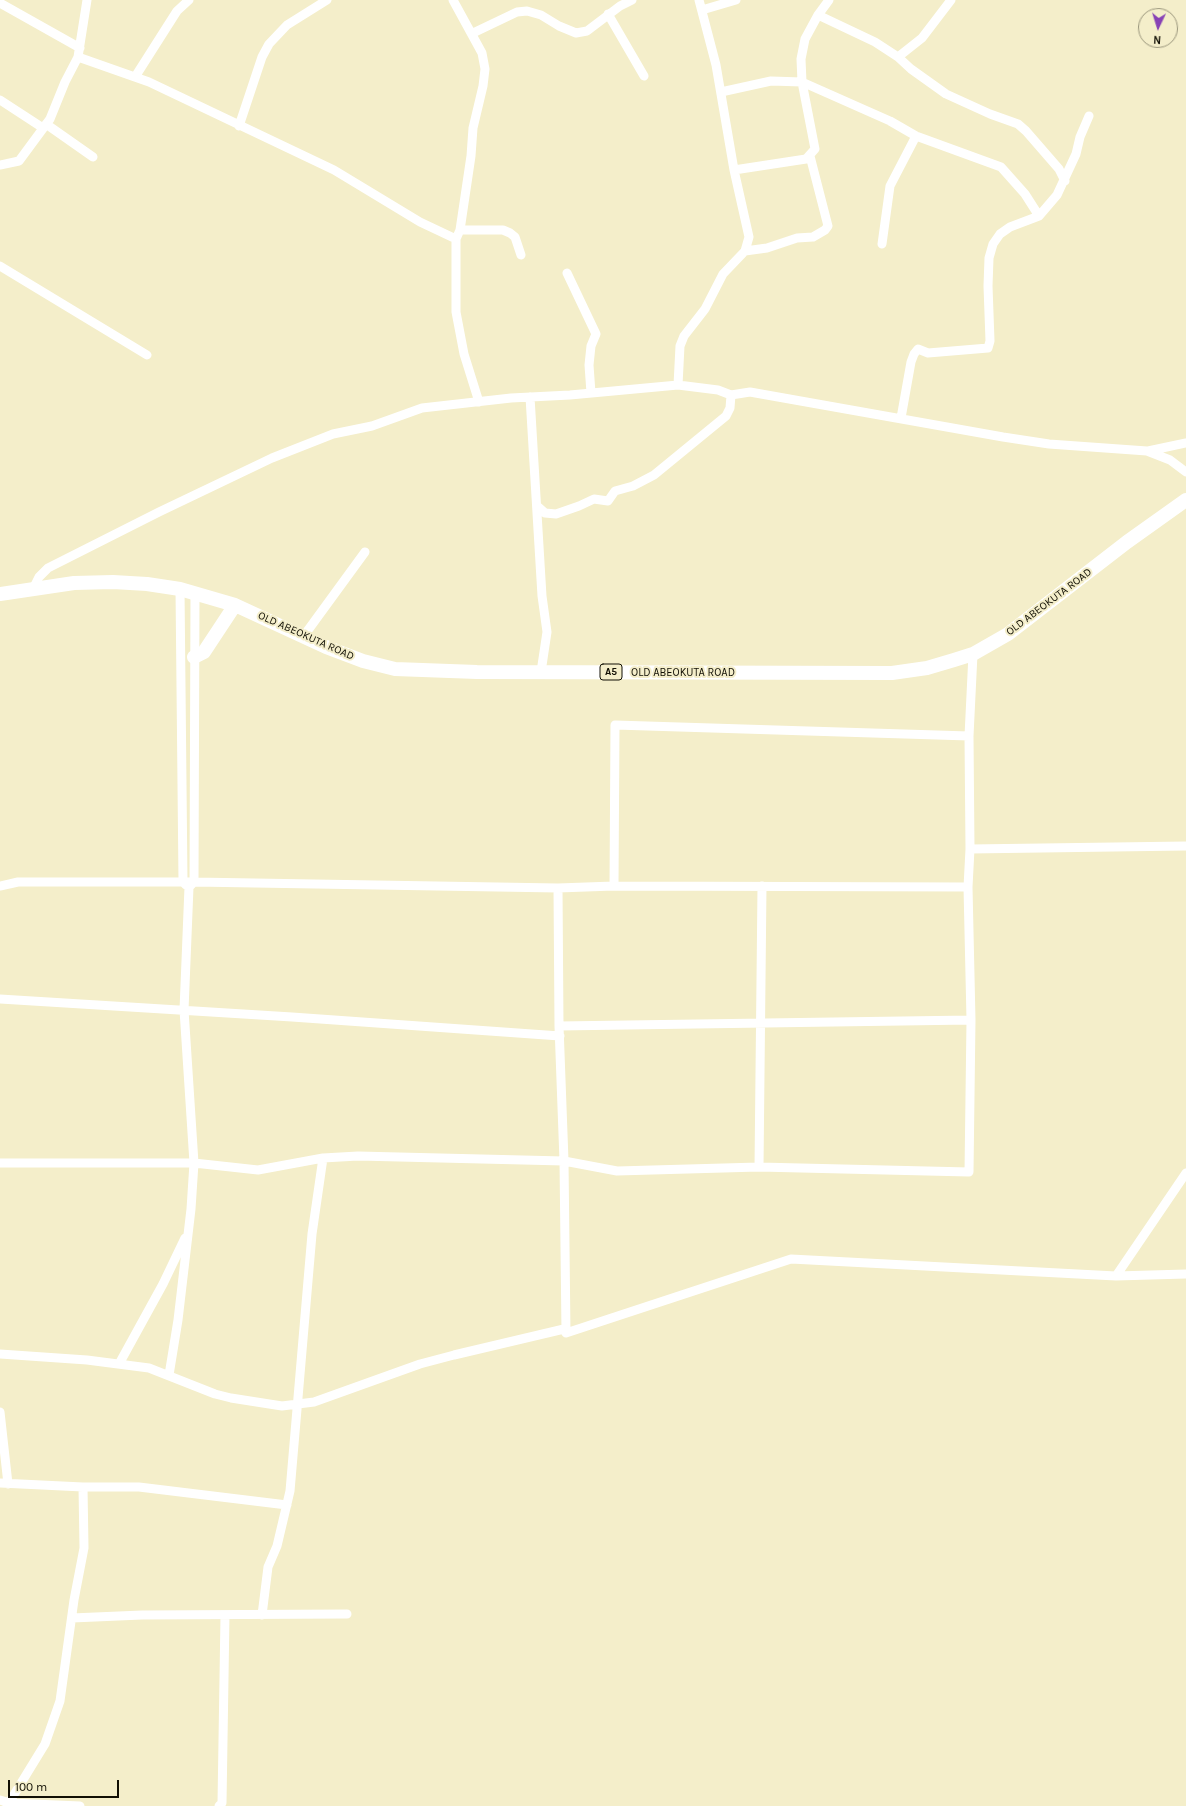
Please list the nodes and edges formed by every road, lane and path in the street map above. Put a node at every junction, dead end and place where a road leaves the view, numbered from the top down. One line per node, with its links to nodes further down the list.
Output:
1 (87, 0): 15 (street)
2 (189, 0): 18 (street)
3 (327, 0): 24 (street)
4 (453, 0): 14 (street)
5 (632, 0): 12 (street)
6 (698, 0): 11 (street)
7 (736, 0): 11 (street)
8 (829, 0): 13 (street)
9 (950, 0): 16 (street)
10 (0, 3): 15 (street)
11 (702, 10): 20 (street)
12 (608, 14): 14 (street); 17 (street)
13 (818, 15): 16 (street); 19 (street)
14 (473, 33): 32 (street)
15 (79, 52): 18 (street); 23 (street)
16 (898, 57): 30 (street)
17 (644, 76)
18 (135, 77): 24 (street)
19 (802, 82): 20 (street); 25 (street); 26 (street)
20 (721, 92): 29 (street)
21 (0, 100): 23 (street)
22 (1089, 116): 30 (street)
23 (44, 126): 27 (street); 28 (street)
24 (239, 126): 33 (street)
25 (916, 136): 31 (street); 34 (street)
26 (810, 156): 29 (street); 35 (street)
27 (93, 157)
28 (0, 165)
29 (734, 170): 35 (street)
30 (1065, 181): 31 (street)
31 (1039, 216): 45 (street)
32 (460, 230): 33 (street); 36 (street)
33 (456, 239): 44 (street)
34 (882, 244)
35 (745, 252): 40 (street)
36 (521, 255)
37 (0, 266): 39 (street)
38 (567, 273): 41 (street)
39 (146, 355)
40 (678, 385): 41 (street); 42 (street)
41 (591, 393): 43 (street)
42 (731, 395): 45 (street); 50 (street)
43 (530, 397): 44 (street); 50 (street)
44 (479, 402): 52 (street)
45 (901, 418): 47 (street)
46 (1186, 443): 47 (street)
47 (1147, 451): 48 (street)
48 (1186, 472)
49 (1186, 500): 59 (highway, OLD ABEOKUTA ROAD / A5)
50 (537, 506): 61 (street)
51 (365, 552): 57 (street)
52 (34, 589): 53 (highway, OLD ABEOKUTA ROAD / A5); 55 (highway, OLD ABEOKUTA ROAD / A5)
53 (180, 589): 54 (highway, OLD ABEOKUTA ROAD / A5); 58 (street)
54 (194, 593): 56 (highway, OLD ABEOKUTA ROAD / A5); 60 (street)
55 (0, 594)
56 (235, 605): 57 (highway, OLD ABEOKUTA ROAD / A5); 60 (highway)
57 (303, 637): 61 (highway, OLD ABEOKUTA ROAD / A5)
58 (180, 654): 60 (street); 65 (street)
59 (973, 654): 61 (highway, OLD ABEOKUTA ROAD / A5); 62 (street)
60 (194, 656): 65 (street)
61 (541, 672)
62 (969, 736): 64 (street); 67 (street)
63 (1186, 846): 64 (street)
64 (970, 849): 69 (street)
65 (188, 884): 66 (street); 70 (street); 72 (street)
66 (0, 886)
67 (614, 886): 68 (street); 70 (street)
68 (762, 886): 69 (street); 74 (street)
69 (968, 886): 73 (street)
70 (558, 888): 75 (street)
71 (0, 1000): 72 (street)
72 (184, 1010): 76 (street); 80 (street)
73 (971, 1020): 74 (street); 81 (street)
74 (762, 1024): 75 (street); 81 (street)
75 (559, 1026): 76 (street)
76 (560, 1036): 78 (street)
77 (323, 1158): 78 (street); 80 (street); 90 (street)
78 (564, 1161): 81 (street); 86 (street)
79 (0, 1163): 80 (street)
80 (194, 1163): 83 (street)
81 (759, 1167)
82 (1186, 1173): 85 (street)
83 (188, 1230): 88 (street); 89 (street)
84 (1186, 1274): 85 (street)
85 (1116, 1276): 86 (street)
86 (566, 1333): 90 (street)
87 (0, 1354): 88 (street)
88 (119, 1364): 89 (street)
89 (169, 1375): 90 (street)
90 (299, 1405): 94 (street)
91 (0, 1412): 92 (street)
92 (4, 1484): 93 (street)
93 (83, 1487): 94 (street); 98 (street)
94 (287, 1505): 97 (street)
95 (347, 1614): 97 (street)
96 (225, 1615): 97 (street); 98 (street); 102 (street)
97 (262, 1615)
98 (72, 1618): 100 (street)
99 (0, 1800): 100 (street)
100 (9, 1805): 101 (street)
101 (80, 1806)
102 (219, 1806)

